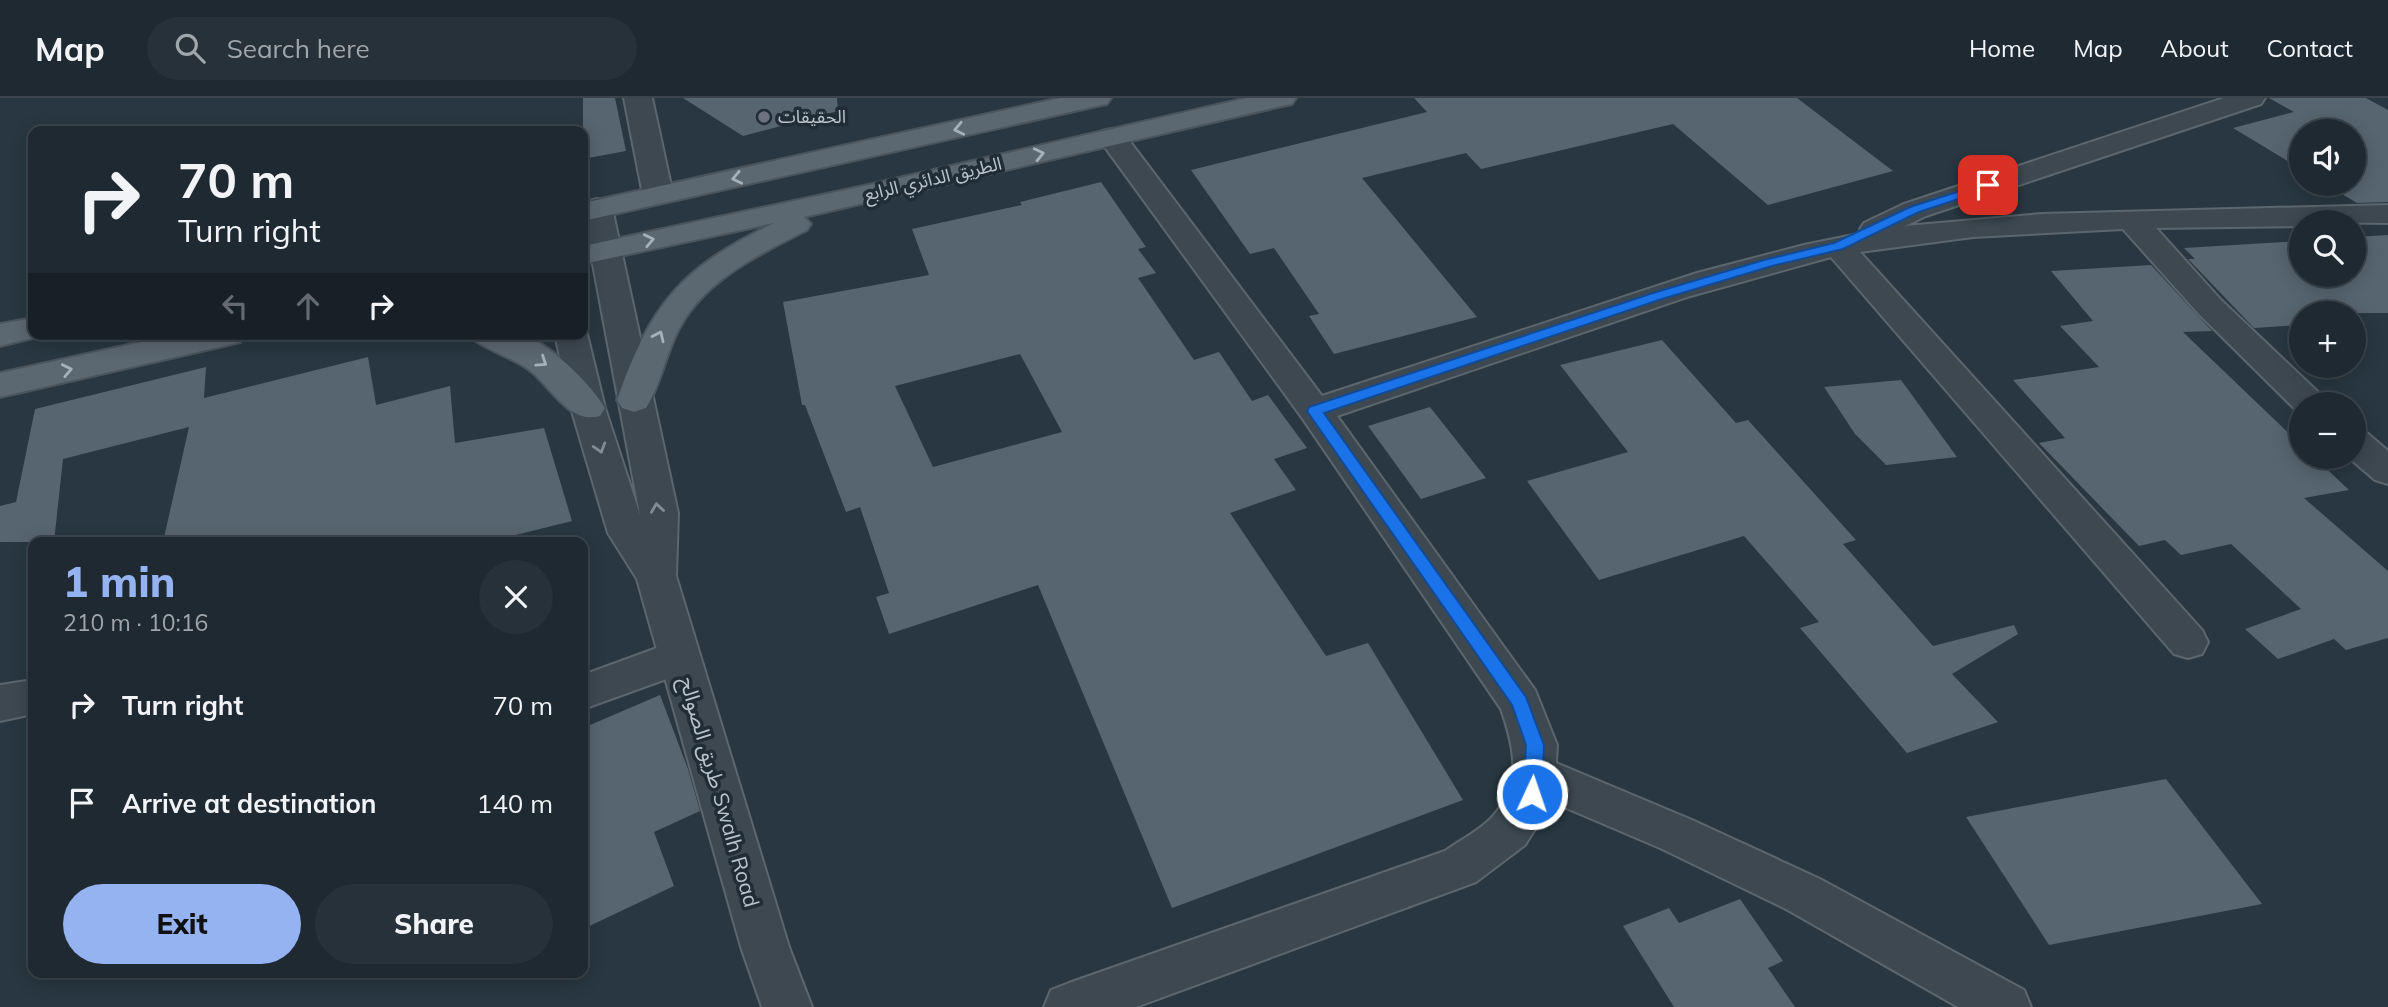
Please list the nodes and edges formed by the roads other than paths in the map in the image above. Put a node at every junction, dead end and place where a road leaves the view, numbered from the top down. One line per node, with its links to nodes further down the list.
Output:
1 (638, 98): 7 (street)
2 (1097, 98): 7 (main road, one-way to 7)
3 (1282, 98): 5 (main road, الطريق الدائري الرابع)
4 (2251, 98): 11 (street)
5 (1112, 137): 6 (main road, الطريق الدائري الرابع, one-way to 5); 24 (street)
6 (873, 193): 12 (main road, الطريق الدائري الرابع, one-way to 6); 22 (main road, one-way to 6)
7 (658, 195): 8 (main road)
8 (590, 210): 12 (street, طريق الصوالح Swalh Road)
9 (2388, 214): 10 (street)
10 (2132, 220): 11 (street); 21 (street)
11 (1838, 246): 24 (street); 28 (street)
12 (594, 252): 22 (street, طريق الصوالح Swalh Road)
13 (28, 329): 14 (main road)
14 (0, 335)
15 (201, 340): 19 (main road)
16 (221, 340): 19 (main road)
17 (506, 340): 23 (main road, one-way to 23)
18 (572, 340): 23 (street, طريق الصوالح Swalh Road)
19 (157, 350): 20 (main road, one-way to 19)
20 (0, 385)
21 (2298, 392)
22 (634, 400): 27 (street, طريق الصوالح Swalh Road, one-way to 22)
23 (589, 408): 27 (street, طريق الصوالح Swalh Road, one-way to 27)
24 (1315, 411): 33 (street)
25 (2366, 452): 26 (street)
26 (2388, 471)
27 (656, 576): 29 (street, طريق الصوالح Swalh Road)
28 (2188, 642)
29 (679, 657): 30 (street); 34 (street, طريق الصوالح Swalh Road)
30 (588, 690)
31 (28, 698): 32 (street)
32 (0, 703)
33 (1534, 774): 35 (street); 36 (street)
34 (788, 1007)
35 (1069, 1007)
36 (2006, 1007)

